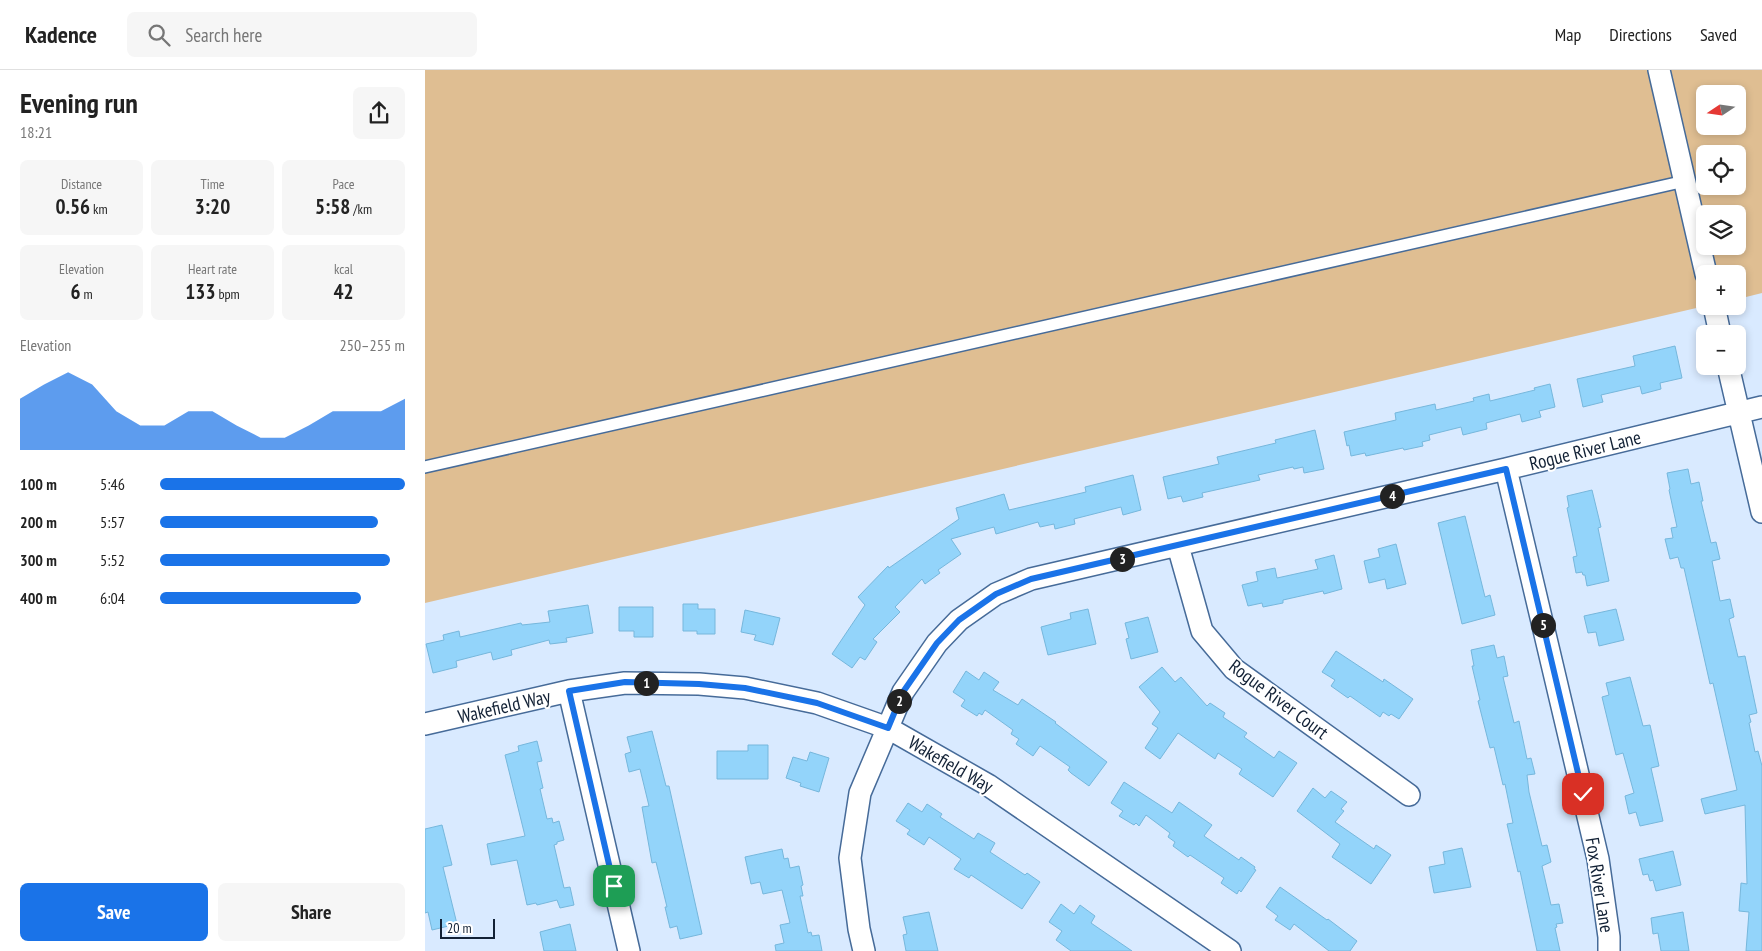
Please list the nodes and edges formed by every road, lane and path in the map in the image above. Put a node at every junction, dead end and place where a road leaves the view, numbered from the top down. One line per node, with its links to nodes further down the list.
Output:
1 (1659, 70): 2 (street)
2 (1685, 181): 3 (street); 7 (lane)
3 (1704, 265)
4 (1730, 375): 6 (street)
5 (1762, 407): 6 (street, Rogue River Lane)
6 (1739, 413): 8 (street, Rogue River Lane); 9 (street)
7 (425, 467)
8 (1506, 469): 10 (street, Rogue River Lane); 18 (street, Fox River Lane)
9 (1762, 512)
10 (1178, 546): 13 (street, Rogue River Lane); 14 (street, Rogue River Court)
11 (569, 691): 12 (street, Wakefield Way); 13 (street, Wakefield Way); 15 (street)
12 (425, 724)
13 (888, 728): 16 (street, Rogue River Lane); 17 (street, Wakefield Way)
14 (1409, 795)
15 (629, 951)
16 (864, 951)
17 (1230, 951)
18 (1609, 951)

